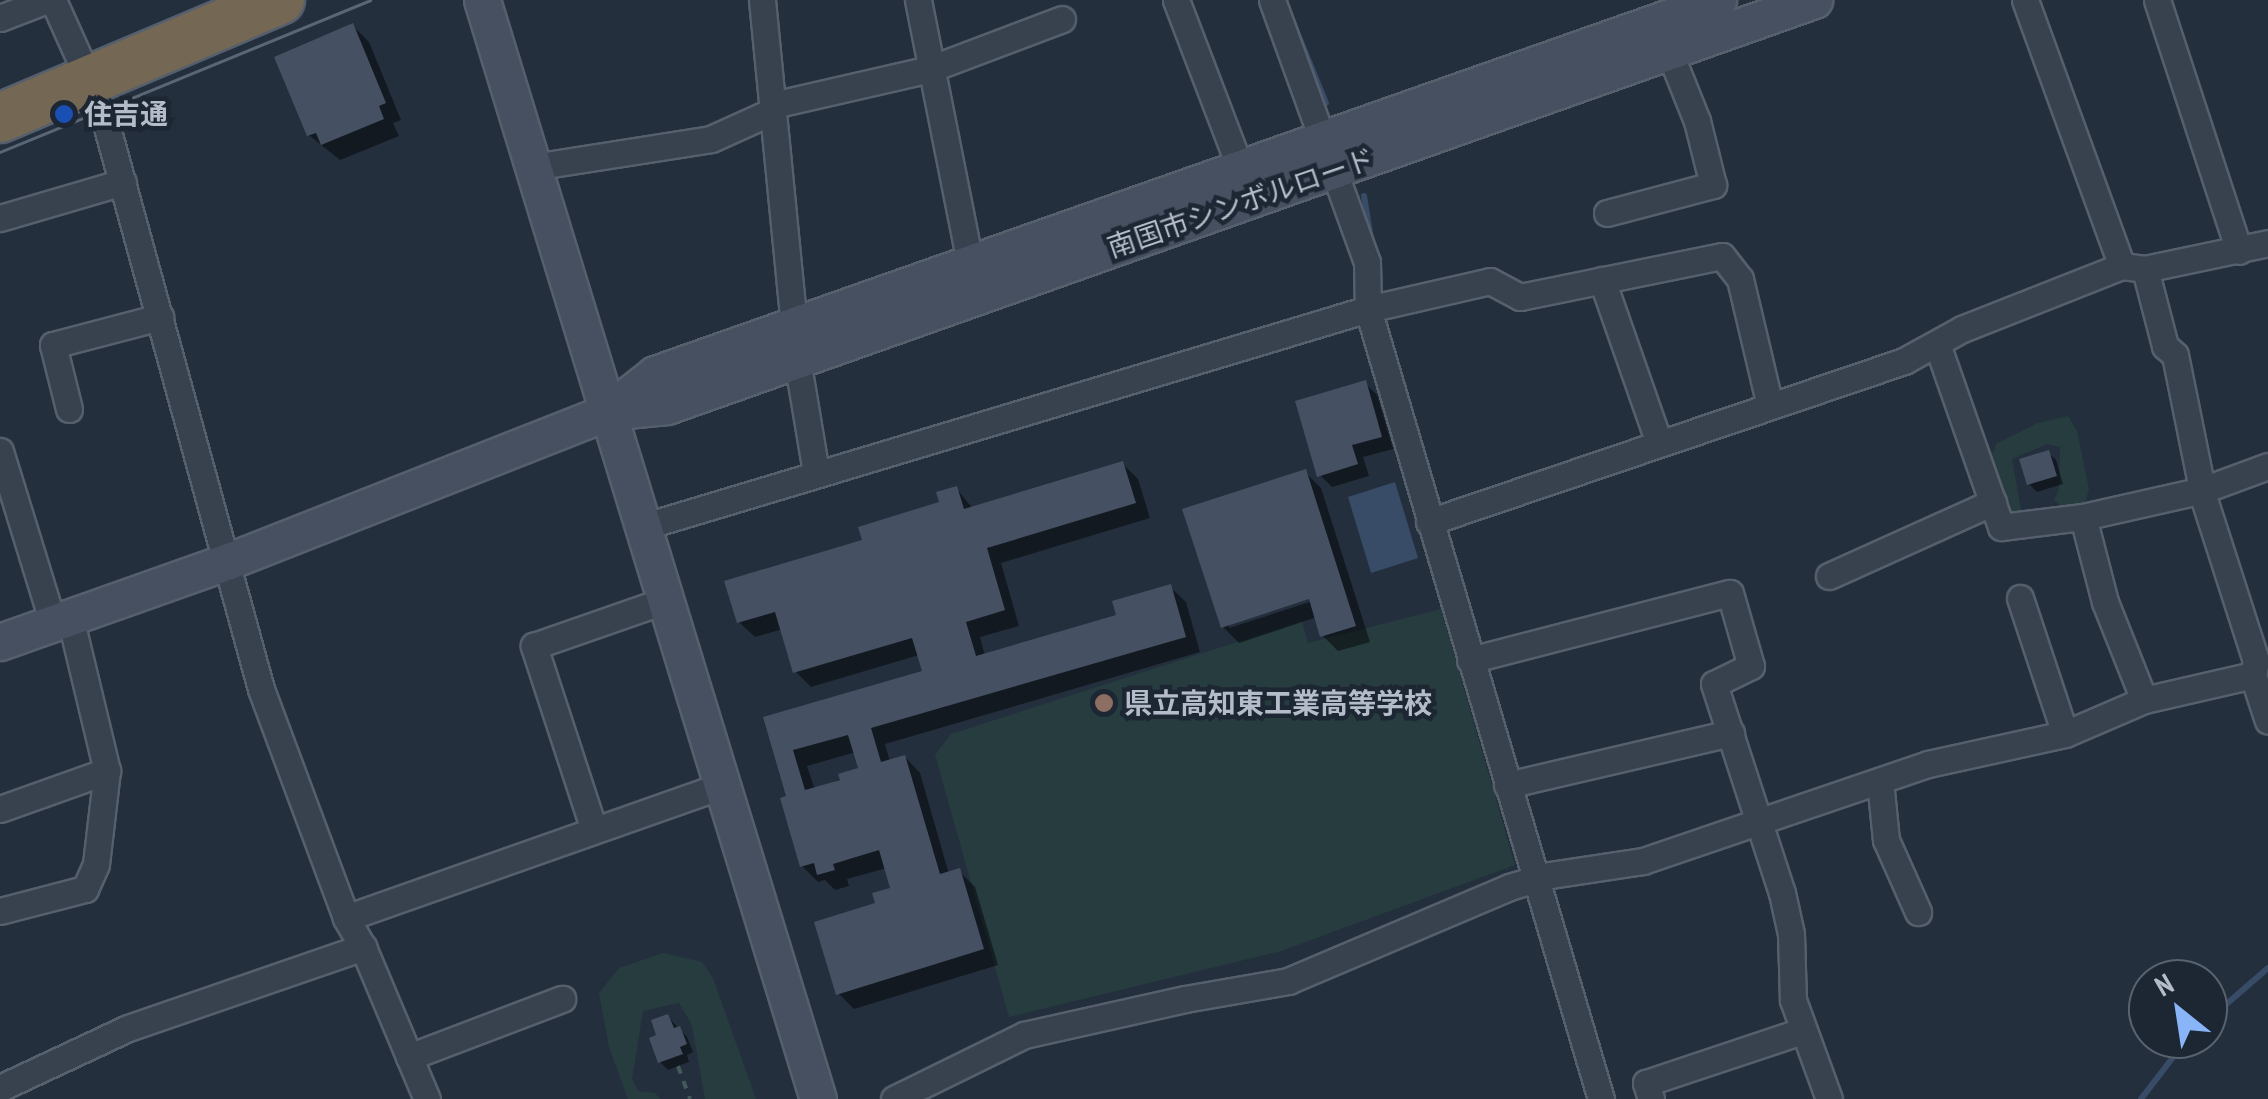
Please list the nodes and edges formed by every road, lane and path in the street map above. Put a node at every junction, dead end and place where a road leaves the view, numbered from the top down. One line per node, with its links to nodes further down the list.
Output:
1 (50, 0): 12 (street); 16 (street)
2 (280, 0): 16 (highway)
3 (482, 0): 20 (street)
4 (762, 0): 17 (street)
5 (918, 0): 15 (street)
6 (1176, 0): 21 (street)
7 (1272, 0): 19 (street)
8 (1718, 0): 19 (street, 南国市シンボルロード)
9 (1814, 0): 14 (street, 南国市シンボルロード)
10 (2025, 0): 28 (street)
11 (2157, 0): 26 (street)
12 (0, 18)
13 (1062, 20): 15 (street)
14 (1669, 51): 19 (street, 南国市シンボルロード); 23 (street)
15 (930, 69): 17 (street); 27 (street)
16 (88, 79): 18 (highway); 22 (street)
17 (773, 108): 20 (street); 32 (street)
18 (0, 118)
19 (1330, 154): 21 (street, 南国市シンボルロード); 30 (street); 32 (street, 南国市シンボルロード)
20 (533, 168): 36 (street)
21 (1240, 168): 27 (street, 南国市シンボルロード)
22 (122, 182): 24 (street); 31 (street)
23 (1607, 213)
24 (0, 218)
25 (2268, 243): 26 (street)
26 (2238, 250): 28 (street)
27 (970, 263): 32 (street, 南国市シンボルロード)
28 (2133, 268): 33 (street); 41 (street)
29 (1602, 280): 30 (street); 34 (street); 37 (street)
30 (1368, 308): 40 (street); 44 (street)
31 (160, 317): 35 (street); 46 (street)
32 (796, 342): 36 (street, 南国市シンボルロード); 36 (street, 南国市シンボルロード); 40 (street)
33 (1936, 344): 34 (street); 42 (street)
34 (1770, 406): 37 (street)
35 (69, 409)
36 (607, 412): 45 (street); 46 (street)
37 (1659, 443): 44 (street)
38 (0, 451): 50 (street)
39 (2268, 466): 41 (street)
40 (816, 472): 45 (street)
41 (2202, 490): 43 (street); 53 (street)
42 (1992, 502): 43 (street); 47 (street)
43 (2082, 517): 54 (street)
44 (1429, 522): 52 (street)
45 (642, 526): 49 (street)
46 (229, 560): 50 (street); 68 (street)
47 (1829, 576)
48 (2020, 598): 57 (street)
49 (666, 600): 60 (street); 64 (street)
50 (62, 620): 51 (street); 58 (street)
51 (0, 642)
52 (1470, 660): 56 (street); 61 (street)
53 (2253, 674): 54 (street); 55 (street)
54 (2144, 700): 57 (street)
55 (2268, 720)
56 (1731, 733): 61 (street); 63 (street)
57 (2065, 734): 59 (street)
58 (108, 771): 62 (street); 66 (street)
59 (1880, 781): 63 (street); 67 (street)
60 (724, 785): 64 (street); 77 (street)
61 (1506, 786): 65 (street)
62 (0, 808)
63 (1760, 823): 65 (street); 71 (street)
64 (594, 830): 68 (street)
65 (1534, 879): 78 (street); 79 (street)
66 (0, 911)
67 (1918, 912)
68 (346, 918): 69 (street)
69 (363, 947): 72 (street); 74 (street)
70 (562, 1000): 72 (street)
71 (1802, 1031): 80 (street); 81 (street)
72 (409, 1057): 75 (street)
73 (678, 1066): 76 (path)
74 (7, 1090)
75 (427, 1099)
76 (690, 1099)
77 (818, 1099)
78 (894, 1099)
79 (1600, 1099)
80 (1651, 1099)
81 (1829, 1099)

